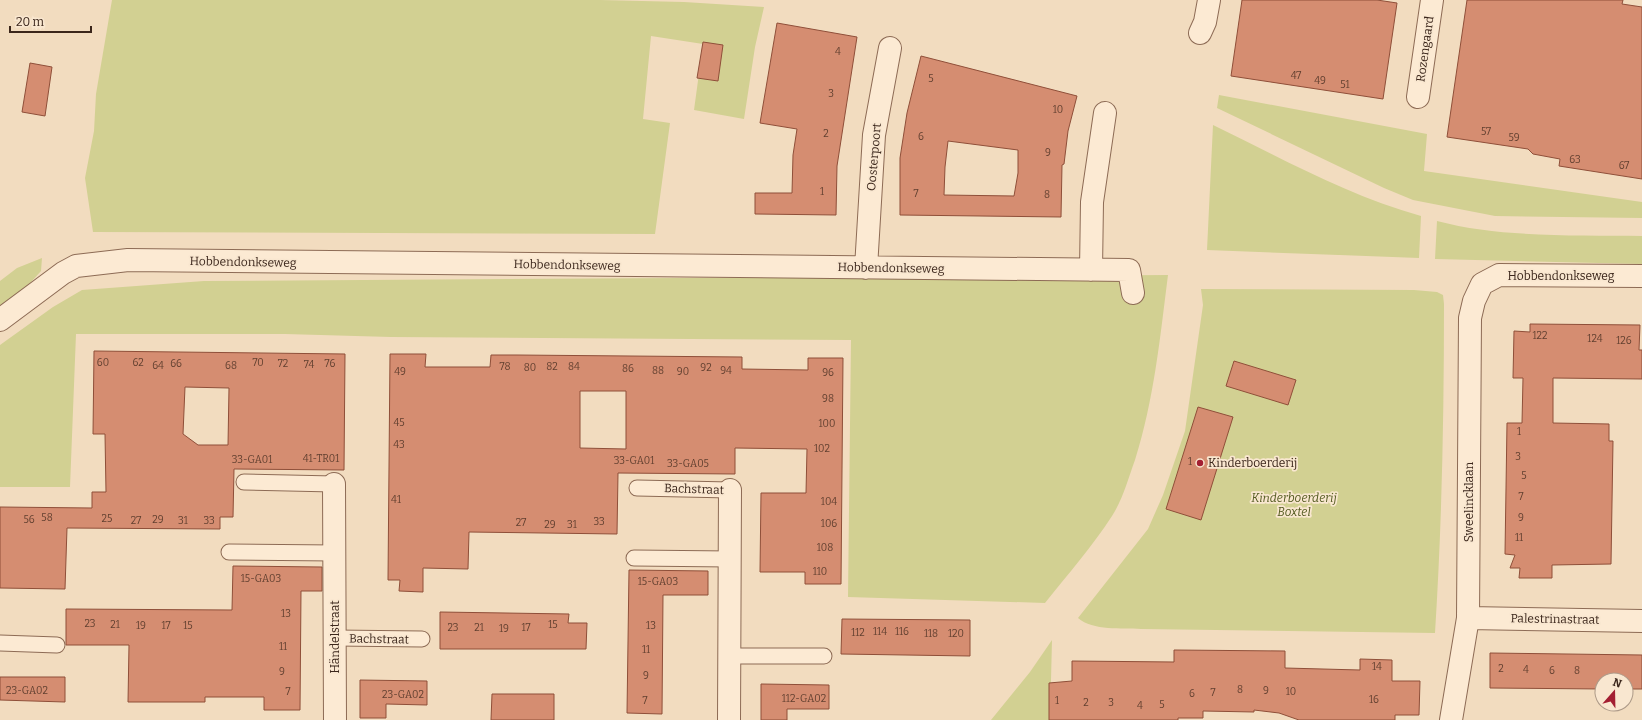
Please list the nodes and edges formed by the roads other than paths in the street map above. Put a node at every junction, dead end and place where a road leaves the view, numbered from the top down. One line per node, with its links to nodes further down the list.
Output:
1 (1209, 0): 3 (street)
2 (1432, 0): 5 (street, Rozengaard)
3 (1200, 33)
4 (890, 48): 7 (street, Oosterpoort)
5 (1418, 97)
6 (1105, 112): 8 (street)
7 (866, 268): 8 (street, Hobbendonkseweg); 12 (street, Hobbendonkseweg)
8 (1091, 270): 11 (street, Hobbendonkseweg)
9 (1642, 276): 10 (street, Hobbendonkseweg)
10 (1482, 284): 21 (street, Sweelincklaan)
11 (1133, 293)
12 (0, 320)
13 (244, 482): 14 (lane, Händelstraat)
14 (334, 484): 18 (street, Händelstraat)
15 (637, 488): 16 (lane, Bachstraat)
16 (730, 490): 20 (street, Bachstraat)
17 (229, 552): 18 (lane)
18 (335, 553): 23 (street, Händelstraat)
19 (634, 558): 20 (lane)
20 (730, 559): 27 (street, Bachstraat)
21 (1468, 618): 22 (street, Palestrinastraat); 31 (street, Sweelincklaan)
22 (1642, 621)
23 (336, 638): 24 (lane, Bachstraat); 29 (street, Händelstraat)
24 (422, 639)
25 (0, 643): 26 (lane)
26 (57, 645)
27 (730, 656): 28 (lane); 30 (street, Bachstraat)
28 (824, 656)
29 (335, 720)
30 (729, 720)
31 (1452, 720)

